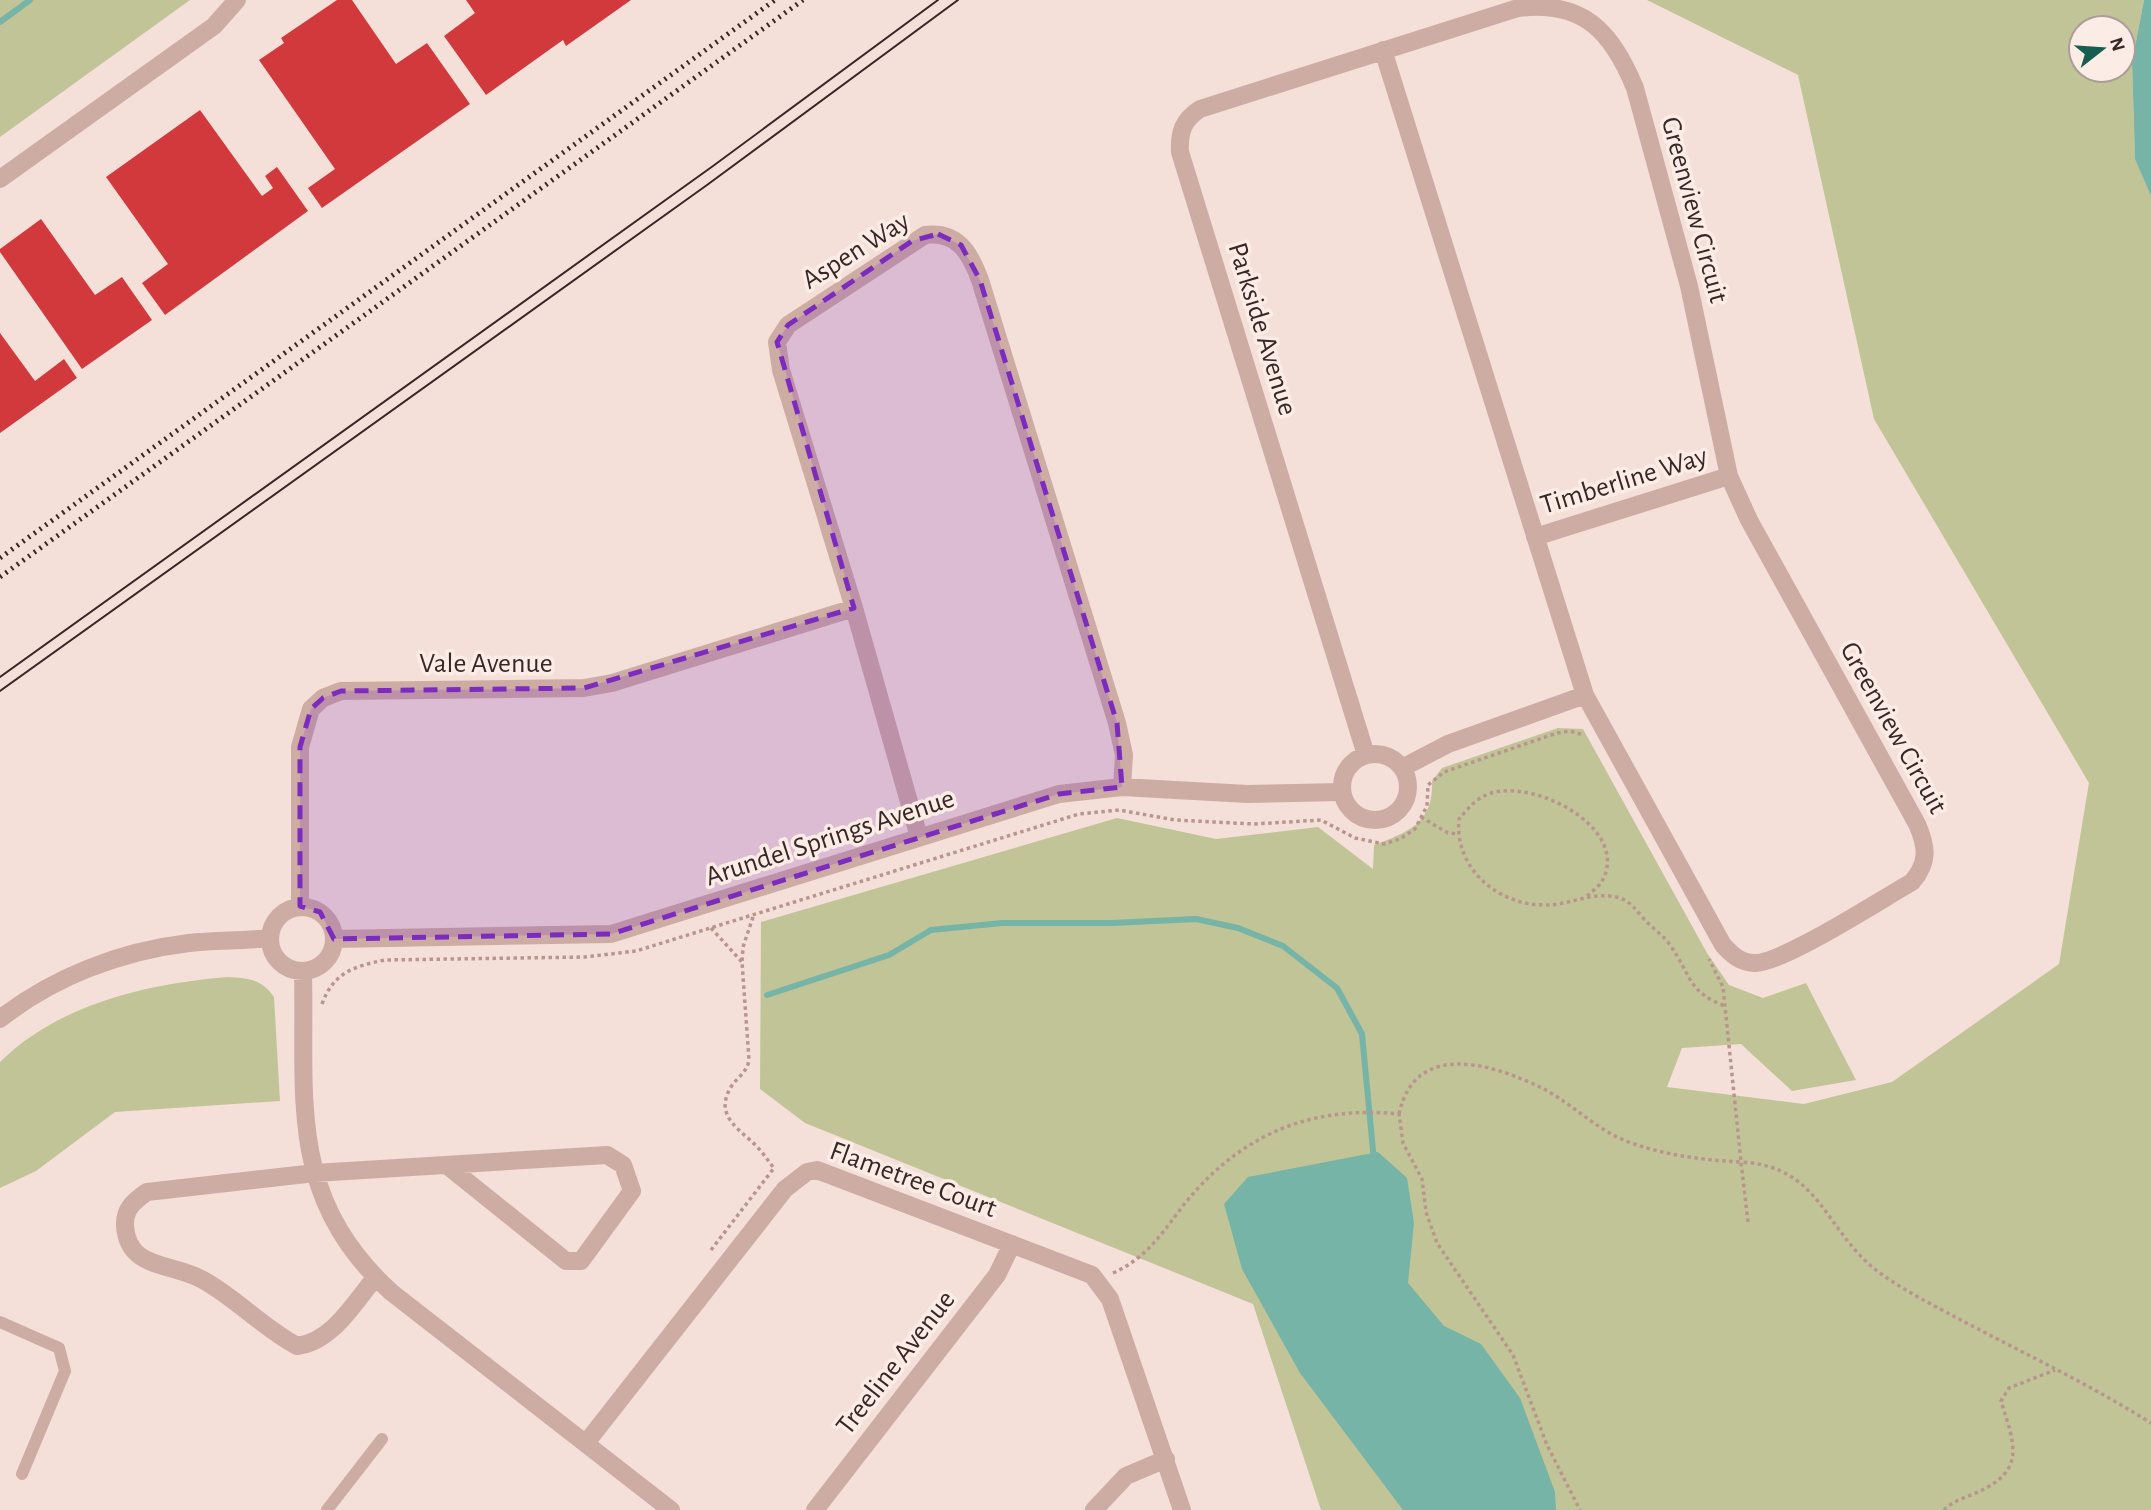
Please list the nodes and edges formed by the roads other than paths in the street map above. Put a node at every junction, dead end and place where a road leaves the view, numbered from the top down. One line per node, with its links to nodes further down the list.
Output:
1 (237, 0): 3 (street)
2 (1383, 50): 4 (street, Greenview Circuit); 5 (street, Greenview Circuit); 8 (street, Parkside Avenue)
3 (0, 179)
4 (1729, 476): 5 (street, Timberline Way); 7 (street, Greenview Circuit)
5 (1535, 537): 7 (street, Greenview Circuit)
6 (854, 608): 10 (street, Aspen Way); 12 (street, Aspen Way); 13 (street, Vale Avenue)
7 (1585, 695): 9 (street)
8 (1366, 755): 9 (street); 11 (street)
9 (1402, 768): 11 (street)
10 (1122, 787): 11 (street, Arundel Springs Avenue); 12 (street, Arundel Springs Avenue)
11 (1342, 792)
12 (919, 837): 15 (street, Arundel Springs Avenue)
13 (300, 906): 14 (street); 15 (street)
14 (270, 938): 16 (street); 17 (street)
15 (334, 939): 16 (street)
16 (303, 971): 19 (street)
17 (0, 1019)
18 (449, 1167): 18 (street); 19 (street)
19 (315, 1173): 21 (street); 21 (street)
20 (1012, 1244): 24 (street, Flametree Court); 25 (street, Flametree Court); 29 (street, Treeline Avenue)
21 (375, 1278): 24 (street)
22 (0, 1322): 26 (lane)
23 (382, 1439): 27 (lane)
24 (586, 1443): 28 (street)
25 (1166, 1460): 30 (street); 31 (street)
26 (22, 1474)
27 (327, 1510)
28 (671, 1510)
29 (815, 1510)
30 (1094, 1510)
31 (1182, 1510)

